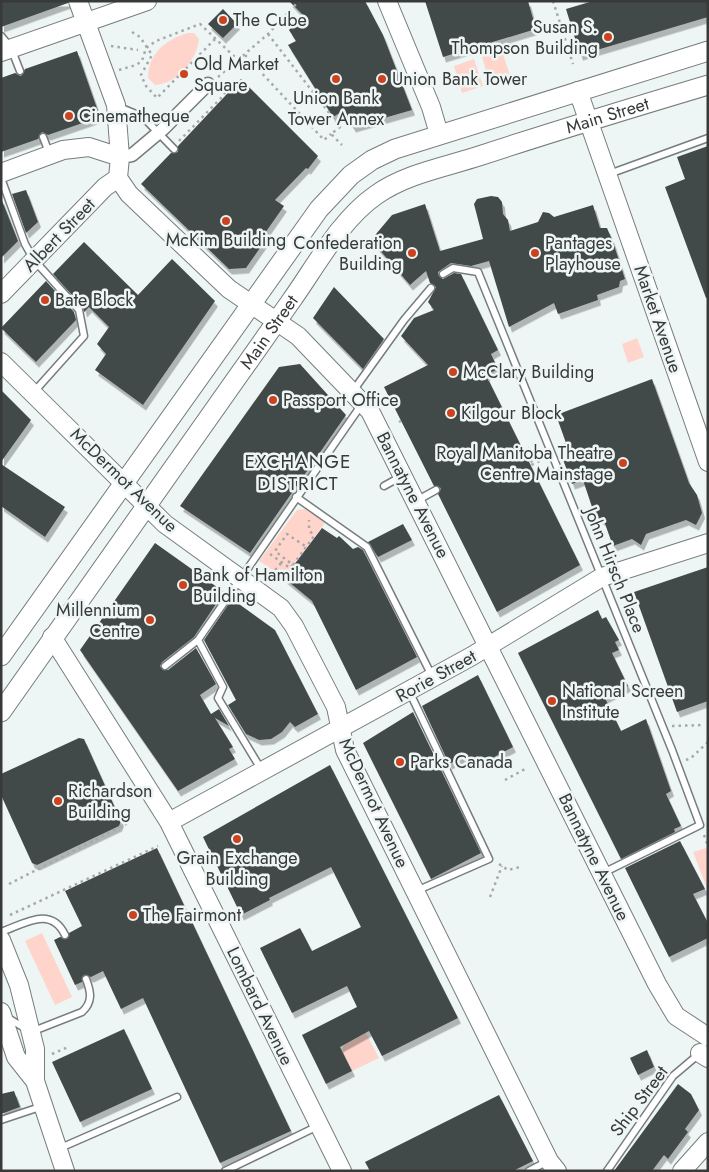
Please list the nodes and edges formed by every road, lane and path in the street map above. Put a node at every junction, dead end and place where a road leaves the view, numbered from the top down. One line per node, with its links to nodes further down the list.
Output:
1 (78, 1): 6 (street)
2 (147, 1): 6 (street)
3 (299, 1): 8 (path)
4 (387, 1): 27 (street)
5 (553, 1): 17 (path)
6 (86, 23): 10 (street); 23 (street)
7 (132, 32): 12 (path)
8 (268, 34): 15 (path); 26 (path)
9 (215, 39): 12 (path); 12 (path); 16 (path)
10 (5, 45): 18 (lane)
11 (109, 46): 13 (path)
12 (146, 48): 19 (path)
13 (138, 50)
14 (708, 51): 22 (main road, Main Street)
15 (245, 55): 16 (path); 26 (path)
16 (239, 61): 20 (path)
17 (573, 64)
18 (20, 71)
19 (115, 71)
20 (213, 81): 25 (street); 31 (path)
21 (708, 85): 24 (main road, Main Street)
22 (578, 91): 24 (street, Market Avenue); 27 (main road, Main Street)
23 (116, 105): 25 (lane); 33 (street)
24 (589, 121): 35 (street, Market Avenue); 43 (main road, Main Street)
25 (158, 133): 31 (lane); 33 (street)
26 (332, 134): 30 (path)
27 (439, 134): 42 (main road, Main Street)
28 (43, 137): 32 (lane)
29 (708, 138): 35 (lane)
30 (342, 145)
31 (173, 148)
32 (50, 154): 33 (street); 34 (street)
33 (120, 157): 37 (street)
34 (1, 173)
35 (608, 174): 51 (street, Market Avenue)
36 (1, 178): 38 (lane)
37 (118, 178): 38 (street, Albert Street); 42 (street, Bannatyne Avenue)
38 (34, 260): 41 (street, Albert Street); 47 (lane)
39 (443, 274): 45 (lane, John Hirsch Place)
40 (431, 288): 48 (lane)
41 (1, 294)
42 (251, 303): 43 (street, Bannatyne Avenue); 53 (main road, Main Street)
43 (276, 321): 48 (street, Bannatyne Avenue); 58 (main road, Main Street)
44 (1, 362): 47 (street, McDermot Avenue)
45 (516, 367): 46 (path); 69 (lane, John Hirsch Place)
46 (488, 380)
47 (33, 393): 53 (street, McDermot Avenue)
48 (358, 397): 52 (street, Bannatyne Avenue); 56 (lane)
49 (535, 445): 50 (path)
50 (542, 460)
51 (708, 462)
52 (403, 476): 54 (lane); 57 (street, Bannatyne Avenue)
53 (125, 482): 58 (street, McDermot Avenue); 73 (main road, Main Street)
54 (384, 486)
55 (436, 490): 57 (lane)
56 (296, 497): 64 (lane); 75 (lane)
57 (416, 501): 72 (street, Bannatyne Avenue)
58 (147, 506): 68 (street, McDermot Avenue); 70 (main road, Main Street)
59 (307, 515): 63 (path)
60 (288, 528): 61 (path)
61 (286, 534): 63 (path); 66 (path)
62 (708, 543): 69 (street, Rorie Street)
63 (305, 546): 66 (path)
64 (261, 547): 65 (path); 68 (lane)
65 (282, 562): 66 (path); 67 (path)
66 (293, 564)
67 (271, 575)
68 (240, 577): 71 (lane); 79 (street, McDermot Avenue)
69 (602, 577): 72 (street, Rorie Street); 80 (lane, John Hirsch Place)
70 (52, 637): 77 (main road, Main Street); 87 (street, Lombard Avenue)
71 (198, 640): 74 (lane); 84 (lane)
72 (489, 646): 75 (street, Rorie Street); 92 (street, Bannatyne Avenue)
73 (1, 656)
74 (165, 666)
75 (433, 678): 76 (street, Rorie Street)
76 (409, 691): 79 (street, Rorie Street); 89 (lane)
77 (1, 712)
78 (704, 725): 80 (path)
79 (340, 728): 84 (street, Rorie Street); 94 (street, McDermot Avenue)
80 (663, 728): 82 (lane, John Hirsch Place)
81 (708, 742): 82 (path)
82 (677, 764): 92 (lane, John Hirsch Place)
83 (527, 768): 85 (path)
84 (262, 770): 87 (street, Rorie Street)
85 (505, 780)
86 (130, 822): 93 (path)
87 (169, 822): 110 (street, Lombard Avenue)
88 (158, 846): 96 (path)
89 (490, 859): 90 (path); 94 (lane)
90 (502, 866): 91 (path); 95 (path)
91 (520, 867)
92 (602, 874): 104 (street, Bannatyne Avenue)
93 (9, 884)
94 (416, 892): 113 (street, McDermot Avenue)
95 (490, 897)
96 (10, 915)
97 (1, 932): 98 (lane)
98 (65, 935)
99 (1, 940): 102 (street)
100 (86, 979): 102 (lane)
101 (2, 1013): 102 (lane); 106 (street)
102 (31, 1032): 106 (street)
103 (68, 1047): 105 (path)
104 (705, 1049): 118 (lane, Ship Street)
105 (48, 1056)
106 (35, 1081): 108 (street)
107 (177, 1096): 112 (lane)
108 (43, 1106): 109 (lane); 112 (street)
109 (1, 1120)
110 (319, 1125): 115 (lane); 116 (street, Lombard Avenue)
111 (708, 1143): 119 (street)
112 (57, 1149): 114 (street)
113 (553, 1166): 117 (lane)
114 (65, 1171)
115 (225, 1171)
116 (342, 1171)
117 (529, 1171)
118 (607, 1171)
119 (682, 1171)

